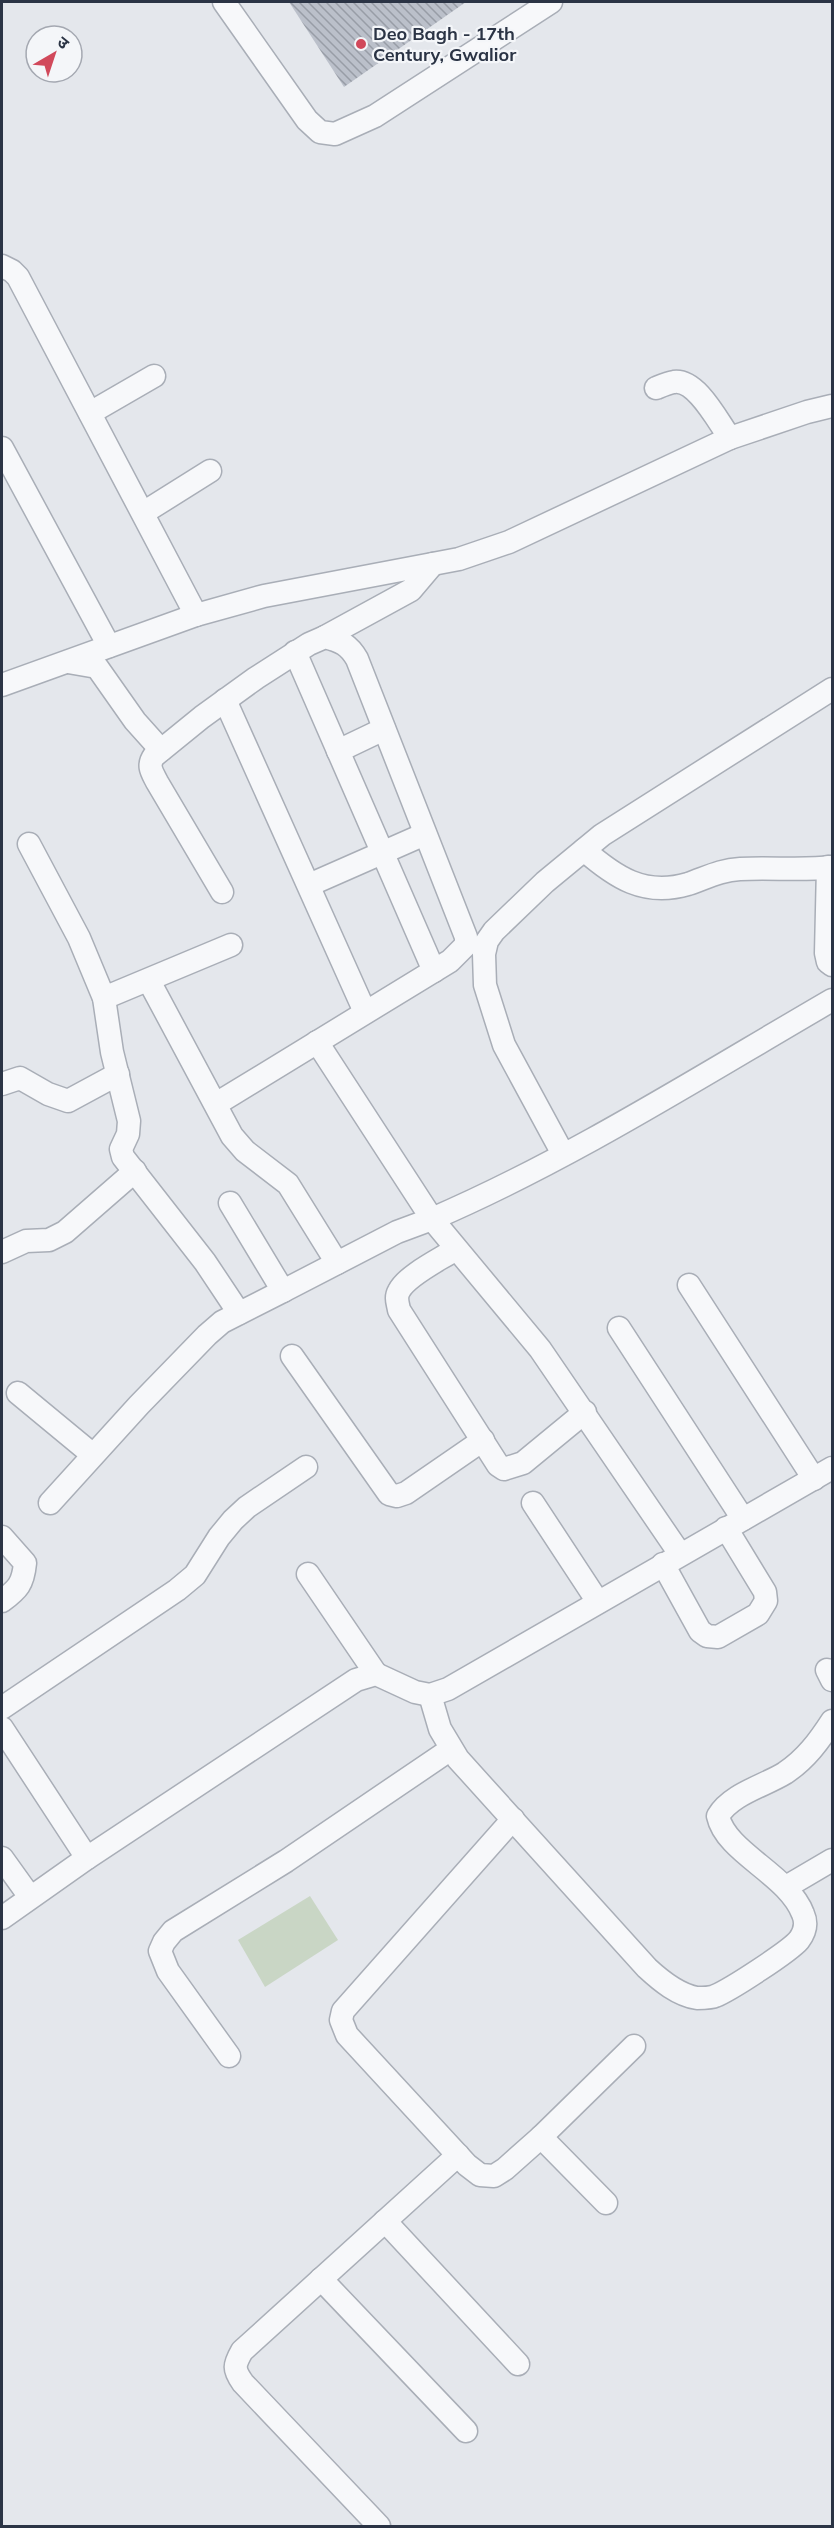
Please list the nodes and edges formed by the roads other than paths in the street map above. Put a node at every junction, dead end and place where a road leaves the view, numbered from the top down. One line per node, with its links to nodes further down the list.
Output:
1 (224, 2): 2 (street)
2 (551, 2)
3 (2, 266): 7 (street)
4 (154, 376): 7 (street)
5 (656, 388): 8 (street)
6 (832, 406): 8 (street)
7 (90, 413): 11 (street)
8 (730, 438): 12 (street)
9 (2, 448): 15 (street)
10 (210, 471): 11 (street)
11 (143, 513): 13 (street)
12 (433, 564): 13 (street); 14 (street)
13 (196, 615): 15 (street)
14 (325, 637): 16 (street); 21 (street)
15 (110, 646): 17 (street)
16 (296, 652): 20 (street); 23 (street)
17 (66, 662): 18 (street); 22 (street)
18 (2, 685)
19 (832, 689): 26 (street)
20 (225, 700): 22 (street); 29 (street)
21 (384, 729): 23 (street); 24 (street)
22 (160, 750): 30 (street)
23 (338, 751): 27 (street)
24 (425, 834): 27 (street); 34 (street)
25 (29, 844): 36 (street)
26 (584, 850): 28 (street); 43 (street)
27 (383, 853): 29 (street); 34 (street)
28 (830, 867): 31 (street)
29 (309, 885): 38 (street)
30 (222, 892)
31 (829, 921): 33 (street)
32 (231, 945): 35 (street)
33 (832, 965)
34 (434, 971): 38 (street)
35 (149, 981): 36 (street); 42 (street)
36 (104, 998): 40 (street)
37 (832, 1000): 43 (street)
38 (365, 1012): 39 (street)
39 (317, 1042): 42 (street); 46 (street)
40 (118, 1074): 41 (street); 44 (street)
41 (2, 1084)
42 (216, 1104): 49 (street)
43 (563, 1154): 46 (street)
44 (135, 1172): 48 (street); 52 (street)
45 (230, 1203): 51 (street)
46 (432, 1219): 47 (street); 49 (street)
47 (456, 1250): 56 (street); 57 (street)
48 (2, 1252)
49 (338, 1263): 51 (street)
50 (689, 1285): 60 (street)
51 (283, 1291): 52 (street)
52 (240, 1313): 58 (street)
53 (619, 1328): 63 (street)
54 (292, 1356): 57 (street)
55 (18, 1393): 58 (street)
56 (585, 1412): 57 (street); 65 (street)
57 (483, 1440)
58 (93, 1455): 61 (street)
59 (306, 1467): 71 (street)
60 (823, 1473): 63 (street)
61 (50, 1503)
62 (533, 1503): 68 (street)
63 (735, 1523): 65 (street); 65 (street)
64 (4, 1543): 67 (street)
65 (671, 1559): 68 (street)
66 (308, 1574): 69 (street)
67 (2, 1601)
68 (598, 1602): 70 (street)
69 (376, 1674): 70 (street); 77 (street)
70 (430, 1695): 74 (street)
71 (2, 1708)
72 (832, 1721): 79 (street)
73 (2, 1728): 77 (street)
74 (451, 1749): 75 (street); 83 (street)
75 (513, 1820): 79 (street); 85 (street)
76 (2, 1858): 80 (street)
77 (87, 1858): 80 (street)
78 (832, 1860): 79 (street)
79 (786, 1887)
80 (30, 1897): 81 (street)
81 (2, 1918)
82 (634, 2046): 84 (street)
83 (229, 2056)
84 (541, 2137): 85 (street); 86 (street)
85 (458, 2155): 87 (street)
86 (606, 2203)
87 (385, 2221): 88 (street); 89 (street)
88 (321, 2279): 90 (street); 91 (street)
89 (518, 2364)
90 (466, 2431)
91 (379, 2526)

